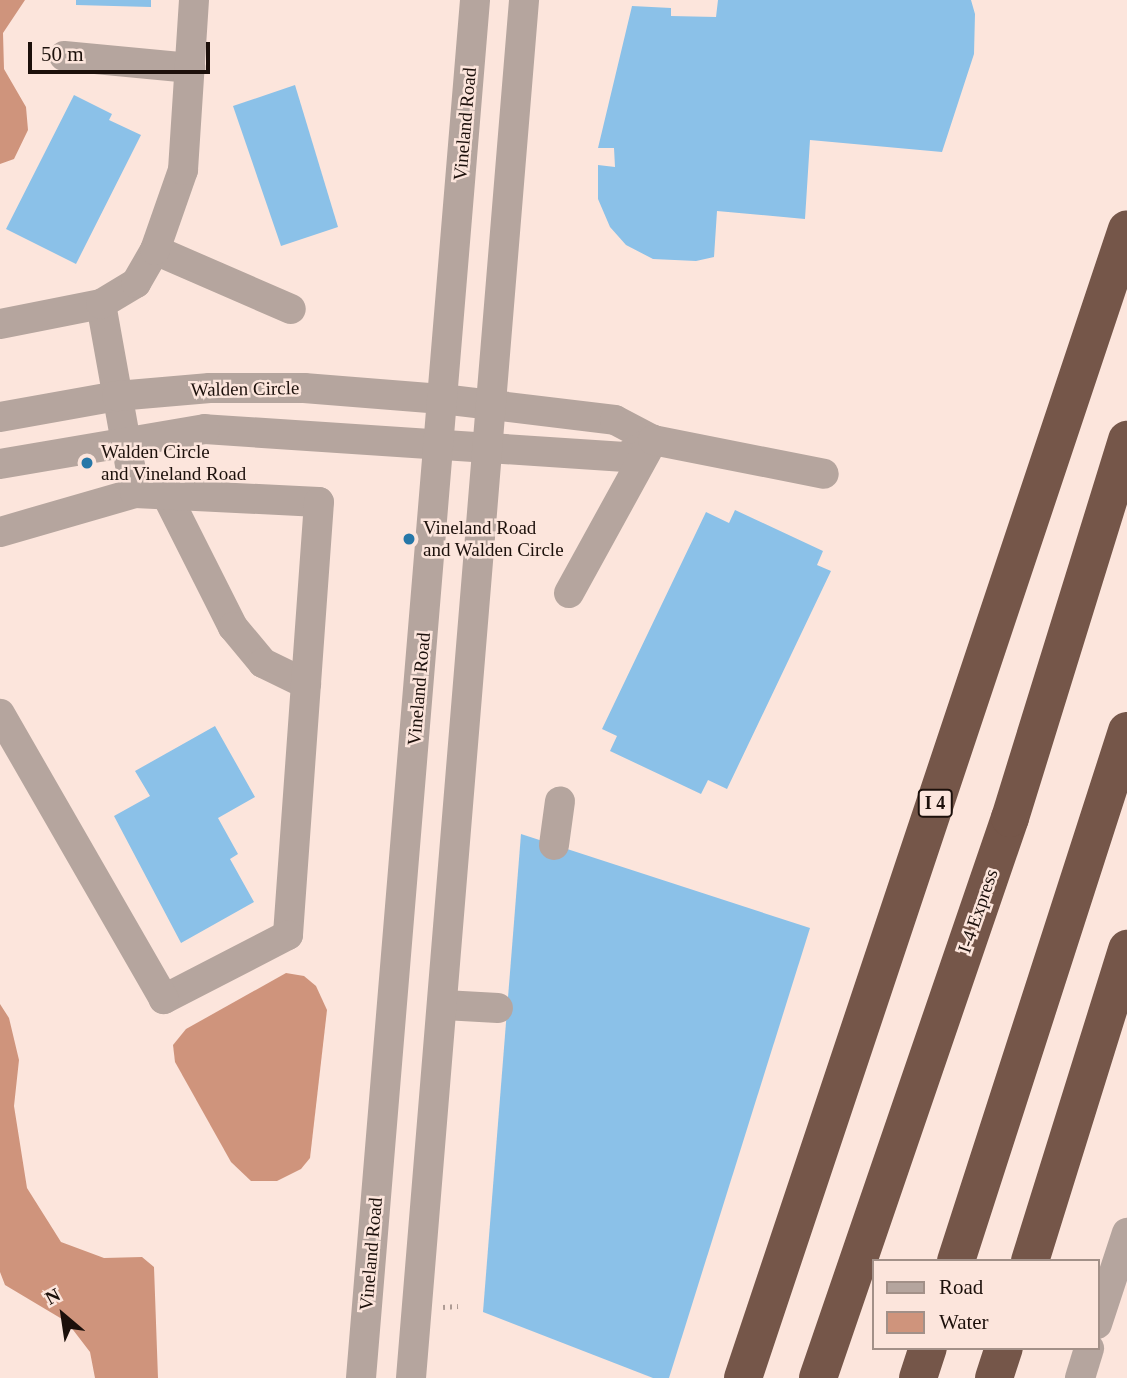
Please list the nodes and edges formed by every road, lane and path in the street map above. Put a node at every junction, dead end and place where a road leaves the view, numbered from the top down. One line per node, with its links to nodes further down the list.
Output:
1 (194, 0): 5 (street)
2 (475, 0): 12 (street, Vineland Road)
3 (524, 0): 13 (street)
4 (64, 56): 5 (street)
5 (190, 68): 7 (street)
6 (1127, 229): 45 (highway, I 4)
7 (156, 250): 8 (street); 9 (street)
8 (101, 304): 10 (street); 11 (street)
9 (291, 309)
10 (0, 324)
11 (117, 396): 12 (street, Walden Circle); 14 (street, Walden Circle); 15 (street)
12 (442, 399): 13 (street, Walden Circle); 18 (street, Vineland Road)
13 (491, 405): 16 (street, Walden Circle); 19 (street)
14 (0, 417)
15 (125, 439): 18 (street, Walden Circle); 20 (street, Walden Circle); 22 (street)
16 (653, 440): 19 (street, Walden Circle); 21 (street, Walden Circle); 25 (street)
17 (1127, 440): 46 (highway, I-4 Express)
18 (440, 444): 19 (street, Walden Circle); 43 (street, Vineland Road)
19 (488, 448): 32 (street)
20 (0, 464)
21 (824, 474)
22 (135, 493): 23 (street); 24 (street)
23 (166, 494): 26 (street); 26 (street)
24 (0, 532)
25 (569, 593)
26 (306, 684): 27 (street)
27 (0, 714)
28 (1127, 731): 35 (highway)
29 (560, 801): 30 (street)
30 (554, 845)
31 (1127, 949): 36 (highway)
32 (444, 1005): 33 (street); 44 (street)
33 (498, 1008)
34 (1127, 1233): 39 (street)
35 (957, 1259)
36 (1031, 1259)
37 (458, 1306): 38 (path)
38 (438, 1307)
39 (1099, 1318)
40 (927, 1350): 47 (highway)
41 (1003, 1350): 48 (highway)
42 (1088, 1350): 49 (street)
43 (361, 1373): 44 (street)
44 (410, 1378)
45 (743, 1378)
46 (818, 1378)
47 (918, 1378)
48 (994, 1378)
49 (1080, 1378)

